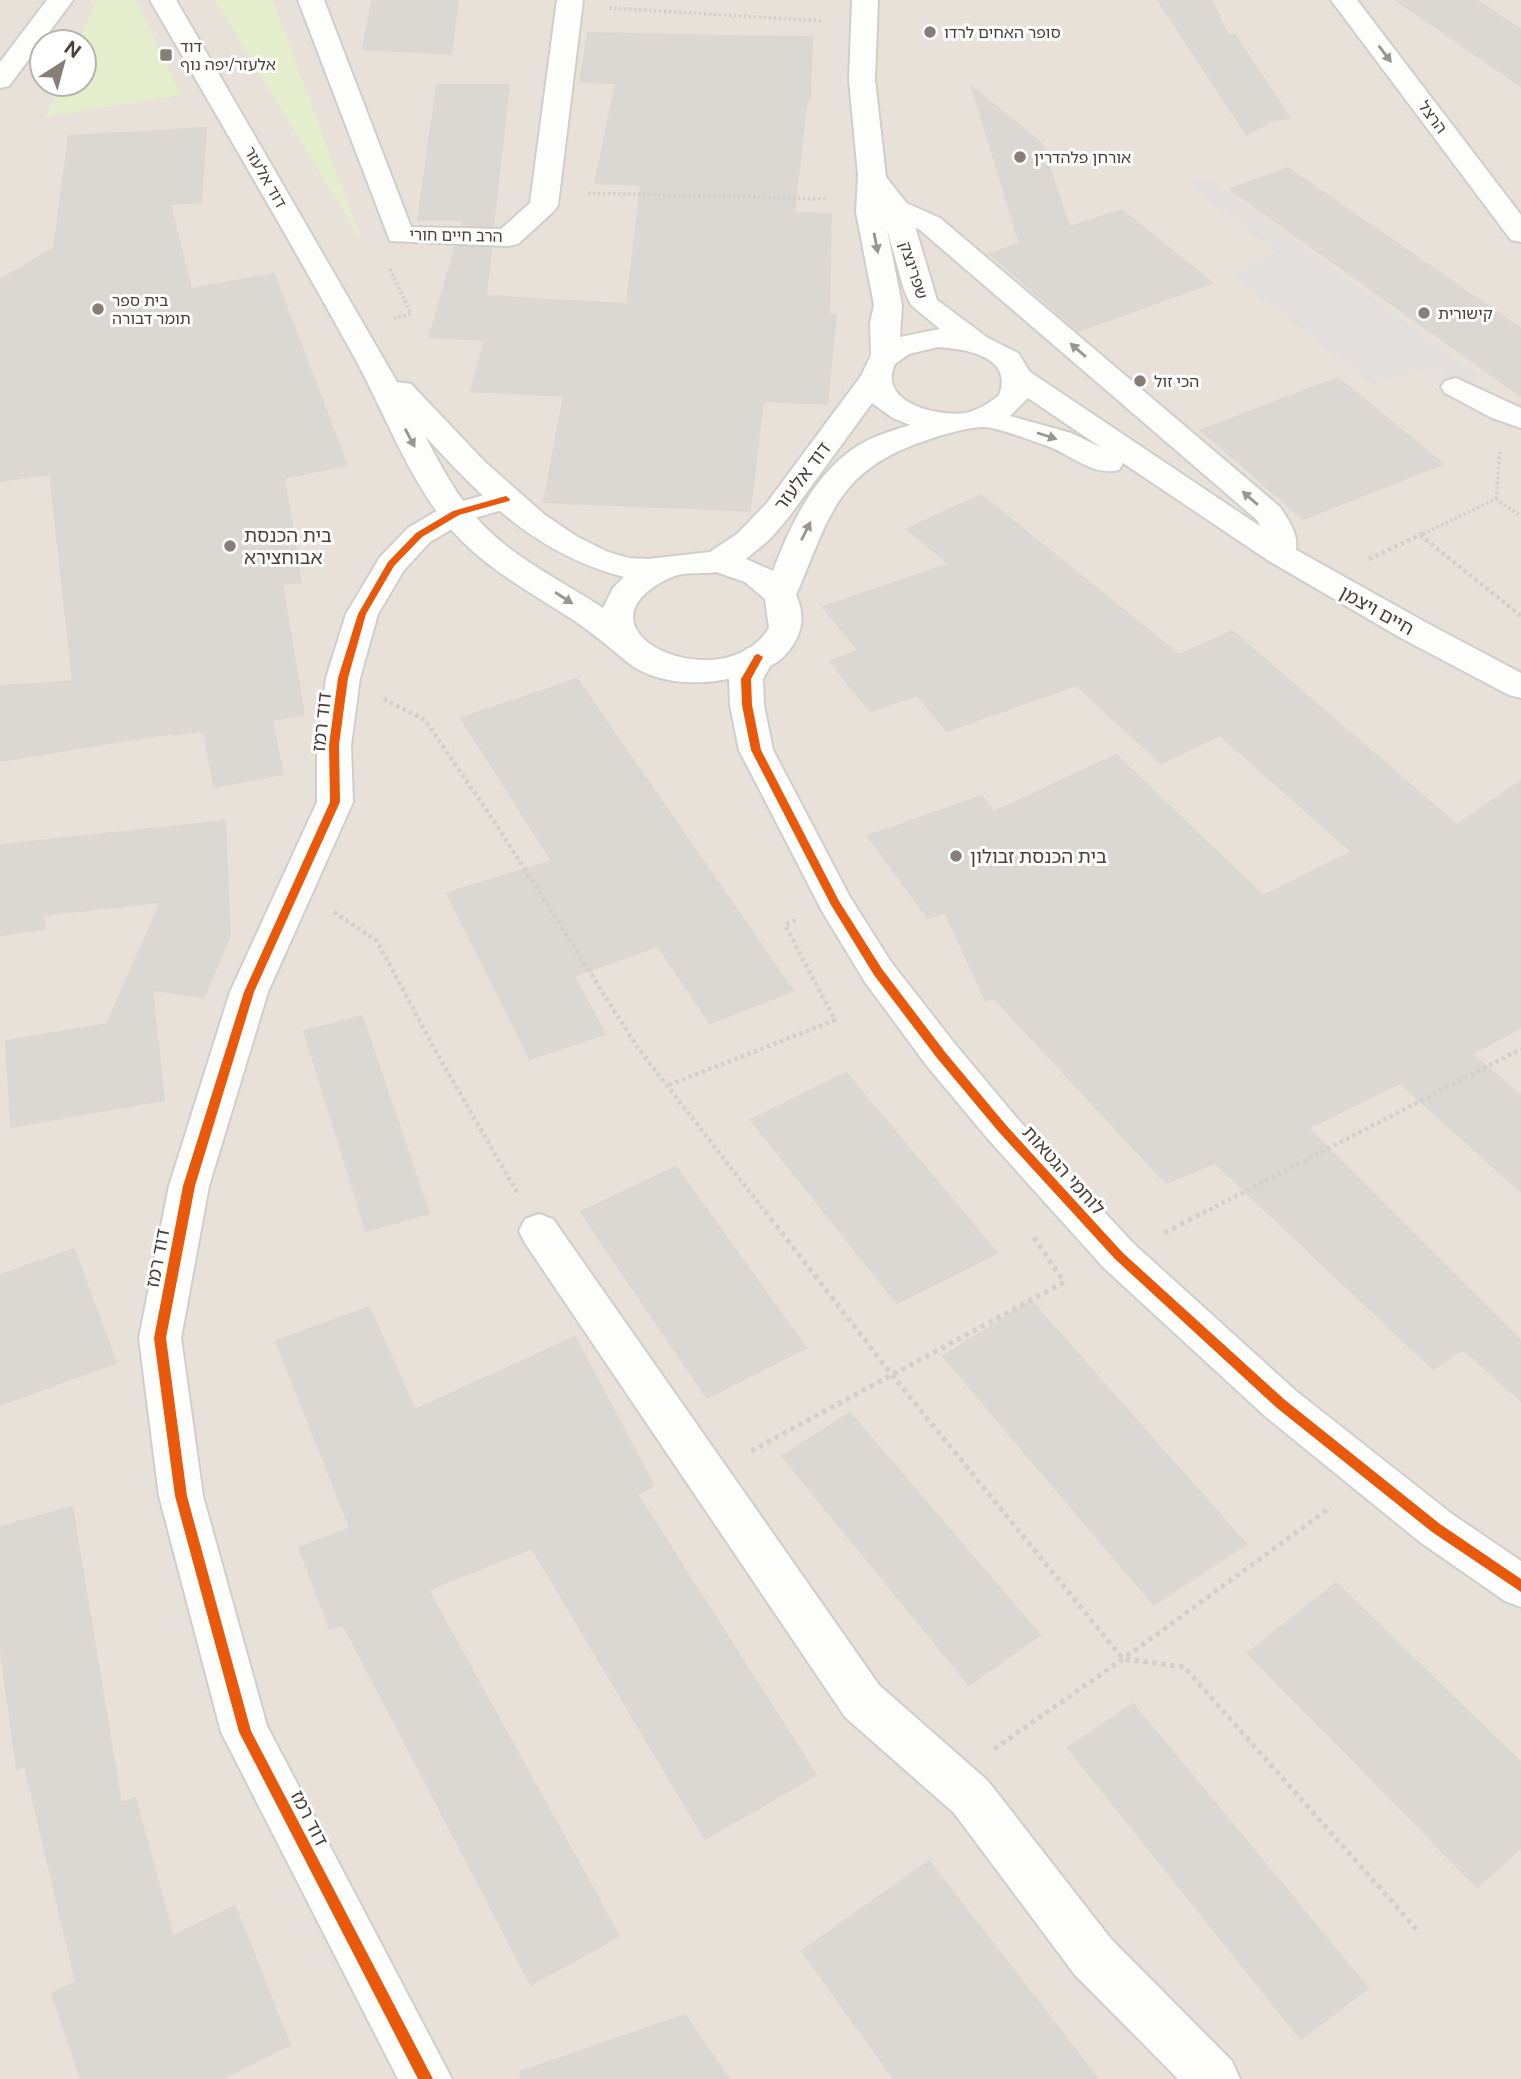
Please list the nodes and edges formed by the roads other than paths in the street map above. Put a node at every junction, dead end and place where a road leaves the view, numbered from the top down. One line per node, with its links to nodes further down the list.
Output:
1 (61, 0): 7 (street)
2 (163, 0): 10 (street, דוד אלעזר)
3 (311, 0): 5 (street, הרב חיים חורי)
4 (1344, 0): 9 (street, הרצל, one-way to 9)
5 (570, 3)
6 (865, 12): 8 (street, שפרינצק)
7 (0, 80)
8 (879, 194): 11 (street, שפרינצק); 12 (street, שפרינצק, one-way to 12); 21 (street, one-way to 8)
9 (1521, 234)
10 (360, 342): 18 (street, דוד אלעזר); 19 (street, דוד אלעזר, one-way to 19)
11 (981, 344): 12 (street); 13 (street)
12 (881, 366): 17 (street); 22 (street, דוד אלעזר)
13 (1017, 377): 16 (street); 20 (street, חיים ויצמן)
14 (1456, 387): 15 (street)
15 (1512, 415)
16 (982, 417): 17 (street); 20 (street, חיים ויצמן, one-way to 20)
17 (946, 423): 24 (street, דוד אלעזר, one-way to 17)
18 (506, 499): 19 (street, דוד רמז); 23 (street, דוד אלעזר)
19 (456, 513): 25 (street, דוד אלעזר, one-way to 25); 30 (street, דוד רמז)
20 (1237, 527): 21 (street, חיים ויצמן)
21 (1280, 554): 27 (street, חיים ויצמן)
22 (716, 562): 23 (street); 24 (street)
23 (660, 569): 25 (street)
24 (780, 594): 26 (street)
25 (626, 643): 26 (street)
26 (758, 657): 29 (street, לוחמי הגטאות)
27 (1521, 687)
28 (539, 1231): 31 (street)
29 (1521, 1587)
30 (426, 2079)
31 (1214, 2079)

